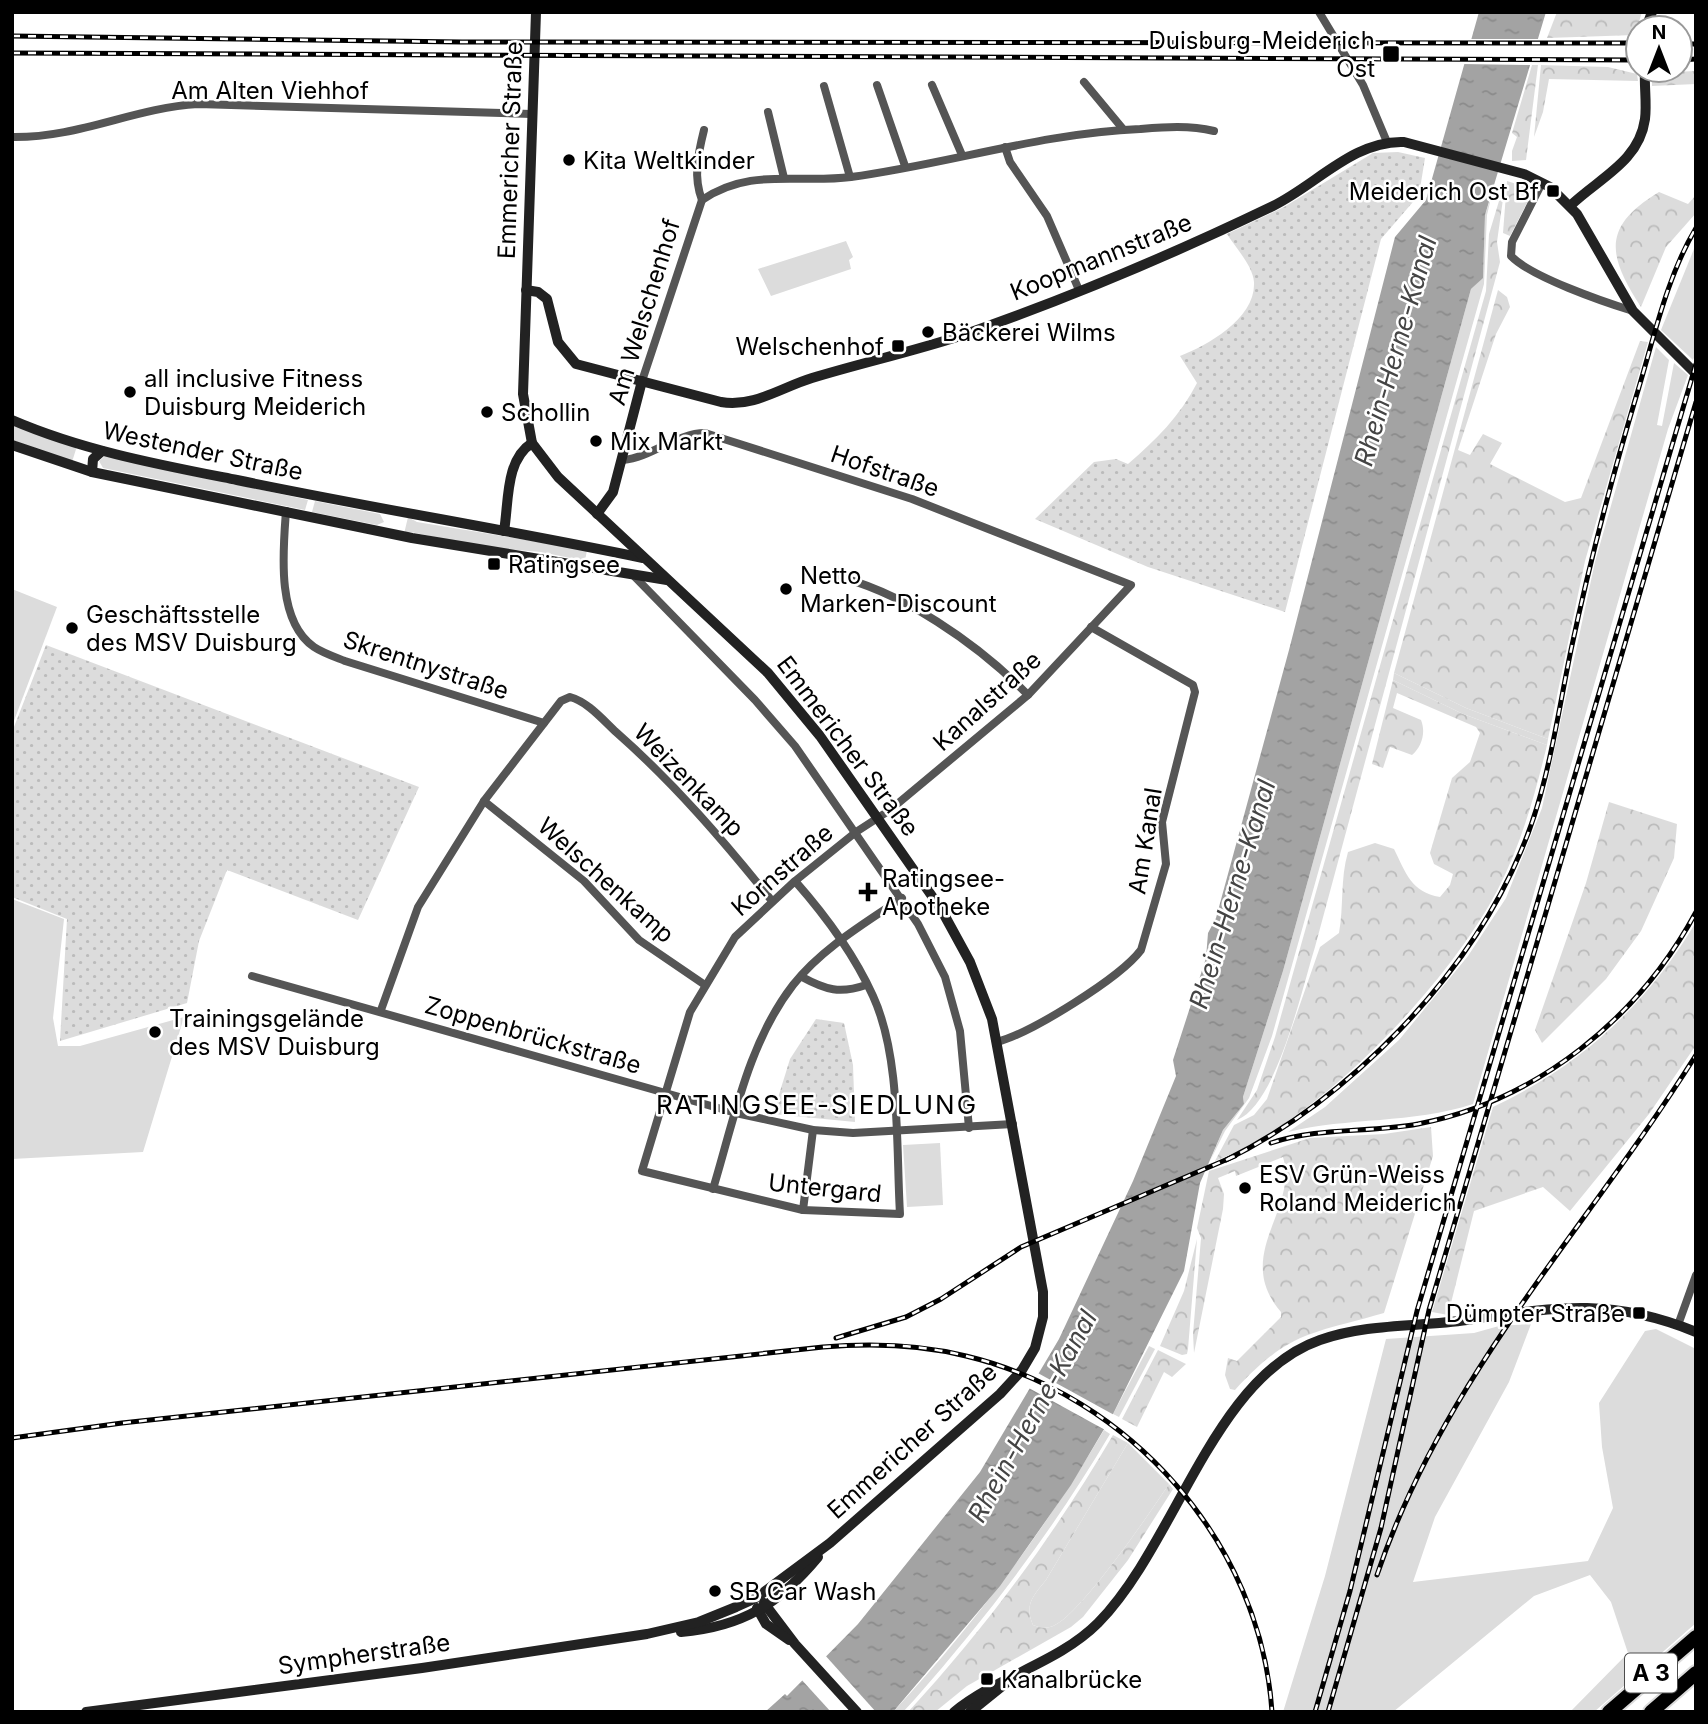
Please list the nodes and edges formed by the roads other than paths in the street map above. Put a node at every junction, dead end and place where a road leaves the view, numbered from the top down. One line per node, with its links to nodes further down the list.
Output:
1 (536, 12): 9 (main road, Emmericher Straße)
2 (1319, 12): 14 (street)
3 (1084, 82): 10 (street)
4 (1645, 84): 22 (main road)
5 (877, 85): 17 (street)
6 (932, 85): 16 (street)
7 (824, 86): 18 (street)
8 (768, 112): 19 (street)
9 (531, 114): 13 (street, Am Alten Viehhof); 23 (main road, Emmericher Straße)
10 (1123, 129): 12 (street, Am Welschenhof); 15 (street, Am Welschenhof)
11 (704, 130): 21 (street, Am Welschenhof)
12 (1213, 131)
13 (12, 137)
14 (1387, 142): 20 (main road); 24 (main road, Koopmannstraße)
15 (1005, 147): 16 (street, Am Welschenhof); 24 (street)
16 (962, 155): 17 (street, Am Welschenhof)
17 (905, 166): 18 (street, Am Welschenhof)
18 (850, 177): 19 (street, Am Welschenhof)
19 (784, 178): 21 (street, Am Welschenhof)
20 (1542, 183): 22 (main road); 26 (street)
21 (702, 200): 28 (street, Am Welschenhof)
22 (1573, 210): 26 (main road)
23 (526, 290): 25 (main road, Emmericher Straße); 30 (main road, Emmericher Straße)
24 (1079, 290): 28 (main road, Koopmannstraße)
25 (547, 299): 28 (main road, Koopmannstraße)
26 (1633, 311): 27 (main road)
27 (1696, 374)
28 (642, 381): 33 (main road, Am Welschenhof)
29 (12, 420): 32 (main road, Westender Straße)
30 (532, 443): 37 (main road, Emmericher Straße); 39 (main road)
31 (12, 445): 34 (main road, Westender Straße)
32 (102, 451): 34 (main road); 36 (main road, Westender Straße)
33 (623, 460): 37 (main road, Am Welschenhof); 44 (street, Hofstraße)
34 (92, 472): 35 (main road, Westender Straße)
35 (286, 511): 38 (main road, Westender Straße); 48 (street, Skrentnystraße)
36 (387, 511): 38 (main road); 39 (main road, Westender Straße)
37 (597, 514): 40 (main road, Emmericher Straße)
38 (380, 531): 41 (main road, Westender Straße)
39 (504, 531): 40 (main road, Westender Straße)
40 (643, 558): 41 (main road); 43 (main road, Emmericher Straße)
41 (630, 574): 43 (main road, Westender Straße); 45 (street, Emmericher Straße)
42 (830, 575): 47 (street)
43 (660, 577): 45 (street); 50 (main road, Emmericher Straße)
44 (1131, 585): 46 (street, Kanalstraße)
45 (649, 592): 51 (street, Emmericher Straße)
46 (1091, 627): 47 (street, Kanalstraße); 61 (street, Am Kanal)
47 (1028, 695): 50 (street, Kanalstraße)
48 (544, 723): 49 (street); 54 (street, Weizenkamp)
49 (484, 801): 58 (street, Welschenkamp); 60 (street)
50 (878, 818): 51 (street, Kanalstraße); 61 (main road, Emmericher Straße)
51 (856, 832): 52 (street, Kornstraße); 53 (street, Emmericher Straße)
52 (795, 881): 54 (street, Kornstraße); 55 (street, Untergard)
53 (902, 898): 55 (street); 65 (street, Emmericher Straße)
54 (772, 901): 58 (street, Kornstraße)
55 (841, 940): 57 (street); 59 (street, Untergard)
56 (252, 976): 60 (street, Zoppenbrückstraße)
57 (802, 977): 59 (street); 63 (street)
58 (705, 985): 62 (street, Kornstraße)
59 (866, 985): 67 (street, Untergard)
60 (381, 1010): 62 (street, Zoppenbrückstraße)
61 (997, 1042): 64 (main road, Emmericher Straße)
62 (665, 1092): 63 (street, Zoppenbrückstraße); 68 (street, Kornstraße)
63 (736, 1112): 66 (street, Zoppenbrückstraße); 69 (street)
64 (1013, 1124): 65 (street, Zoppenbrückstraße); 74 (main road, Emmericher Straße)
65 (969, 1128): 67 (street, Zoppenbrückstraße)
66 (813, 1130): 67 (street, Zoppenbrückstraße); 70 (street)
67 (895, 1131): 70 (street, Untergard)
68 (642, 1171): 69 (street, Untergard)
69 (713, 1189): 70 (street, Untergard)
70 (803, 1210)
71 (1696, 1275): 72 (street)
72 (1678, 1325): 73 (main road); 82 (main road)
73 (1696, 1332)
74 (830, 1543): 75 (main road, Emmericher Straße); 76 (main road, Emmericher Straße)
75 (756, 1598): 76 (main road); 77 (main road); 78 (main road, Sympherstraße)
76 (768, 1606): 77 (main road, Emmericher Straße); 80 (main road)
77 (758, 1612): 78 (main road, Sympherstraße); 80 (main road)
78 (647, 1634): 84 (main road, Sympherstraße)
79 (1696, 1637): 88 (highway, A 3)
80 (794, 1644): 85 (main road)
81 (1696, 1649): 89 (highway, A 3)
82 (1021, 1671): 86 (main road); 87 (main road)
83 (1696, 1673): 90 (highway, A 3)
84 (86, 1712)
85 (857, 1712)
86 (954, 1712)
87 (970, 1712)
88 (1609, 1712)
89 (1621, 1712)
90 (1651, 1712)

